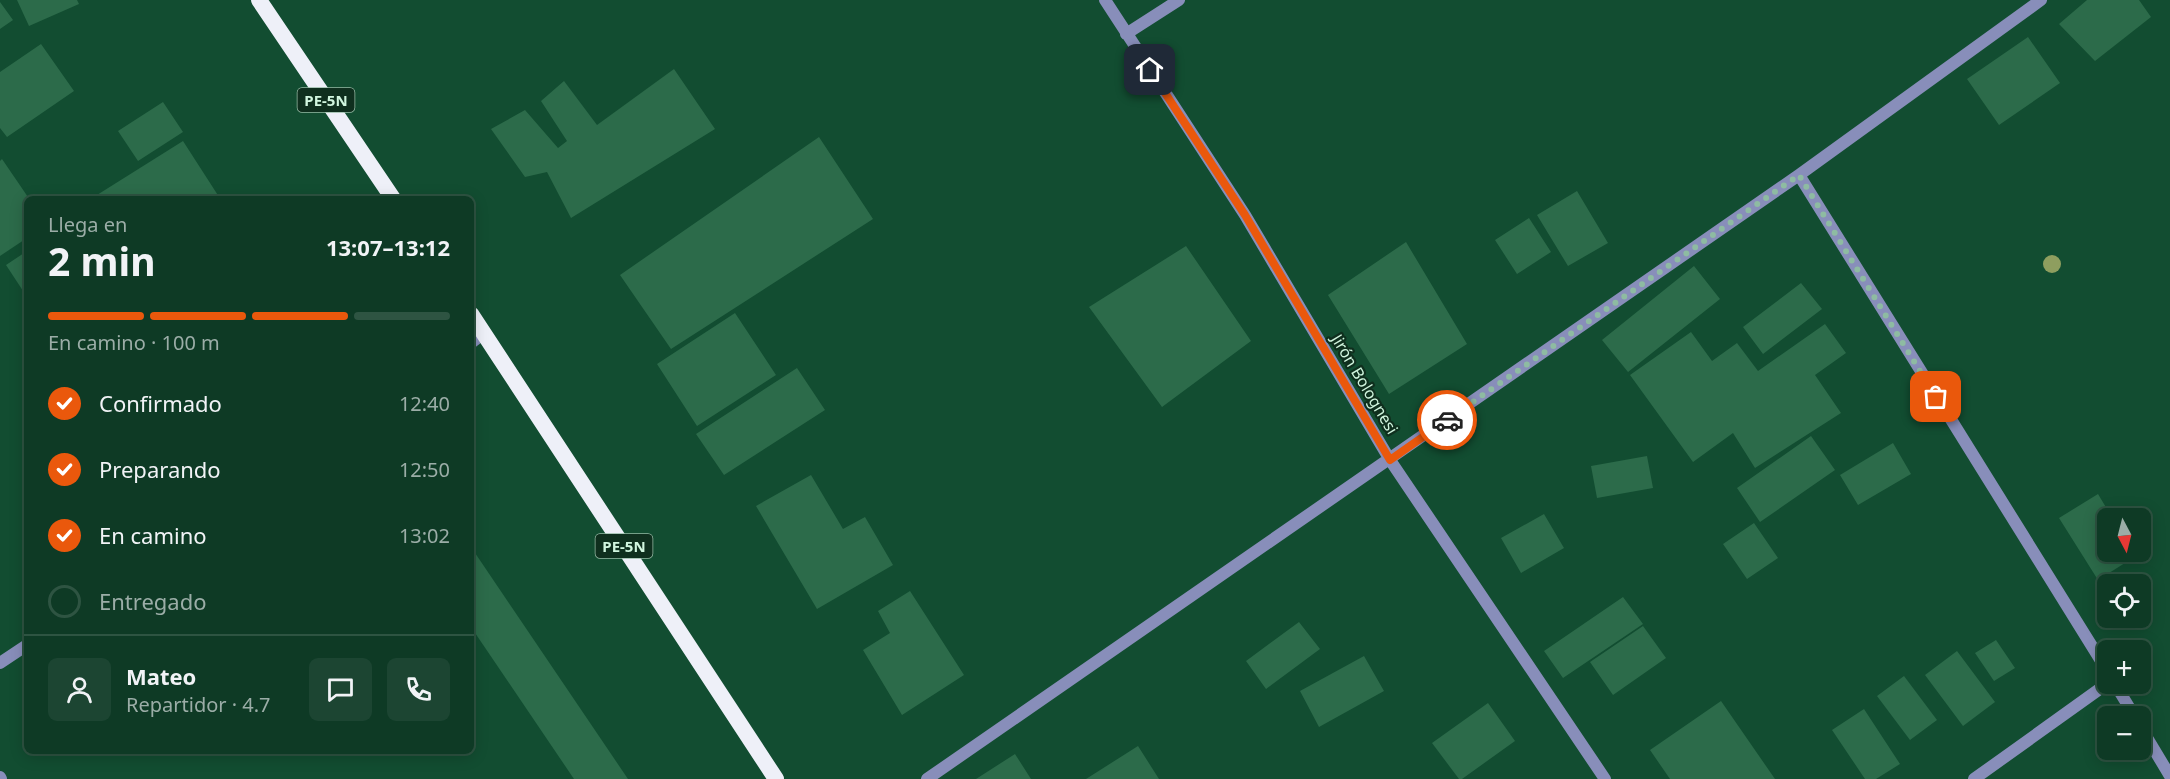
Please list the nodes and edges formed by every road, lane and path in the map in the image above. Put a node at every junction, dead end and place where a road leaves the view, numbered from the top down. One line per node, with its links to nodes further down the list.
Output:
1 (259, 0): 7 (highway, PE-5N)
2 (1104, 0): 5 (street, Jirón Bolognesi)
3 (1179, 0): 5 (street)
4 (2041, 0): 6 (street)
5 (1126, 34): 9 (street, Jirón Bolognesi)
6 (1799, 175): 9 (street); 11 (street)
7 (391, 196)
8 (477, 338): 16 (highway, PE-5N)
9 (1390, 460): 17 (street); 18 (street, Jirón Bolognesi)
10 (24, 647): 12 (street)
11 (2097, 654)
12 (0, 663)
13 (2097, 691): 19 (street)
14 (2151, 744): 15 (street)
15 (2170, 776)
16 (776, 779)
17 (927, 779)
18 (1605, 779)
19 (1974, 779)

